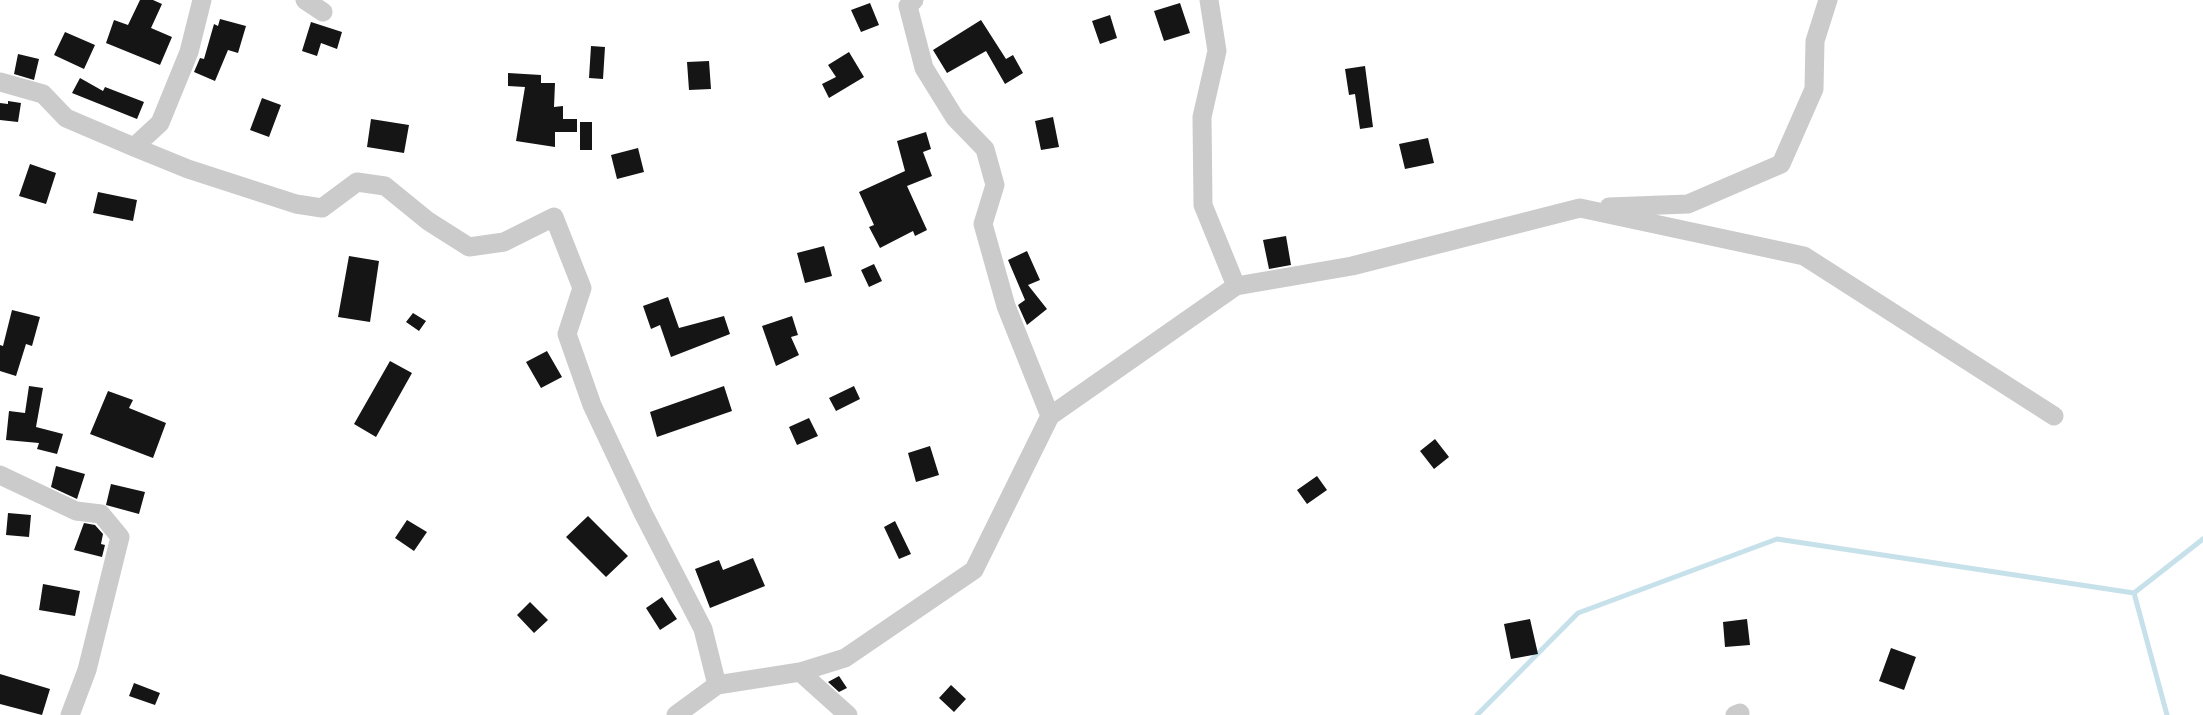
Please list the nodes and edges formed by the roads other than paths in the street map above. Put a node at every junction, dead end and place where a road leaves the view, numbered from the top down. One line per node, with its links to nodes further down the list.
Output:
1 (202, 0): 8 (street)
2 (305, 0): 6 (street)
3 (914, 0): 11 (street)
4 (1209, 0): 10 (street)
5 (1828, 0): 9 (street)
6 (323, 12)
7 (0, 82): 8 (street)
8 (134, 147): 15 (street)
9 (1580, 208): 10 (street); 12 (street)
10 (1236, 286): 11 (street)
11 (1050, 416): 14 (street)
12 (2054, 416)
13 (0, 475): 16 (street)
14 (800, 672): 15 (street); 18 (street)
15 (717, 685): 17 (street)
16 (70, 715)
17 (676, 715)
18 (848, 715)

